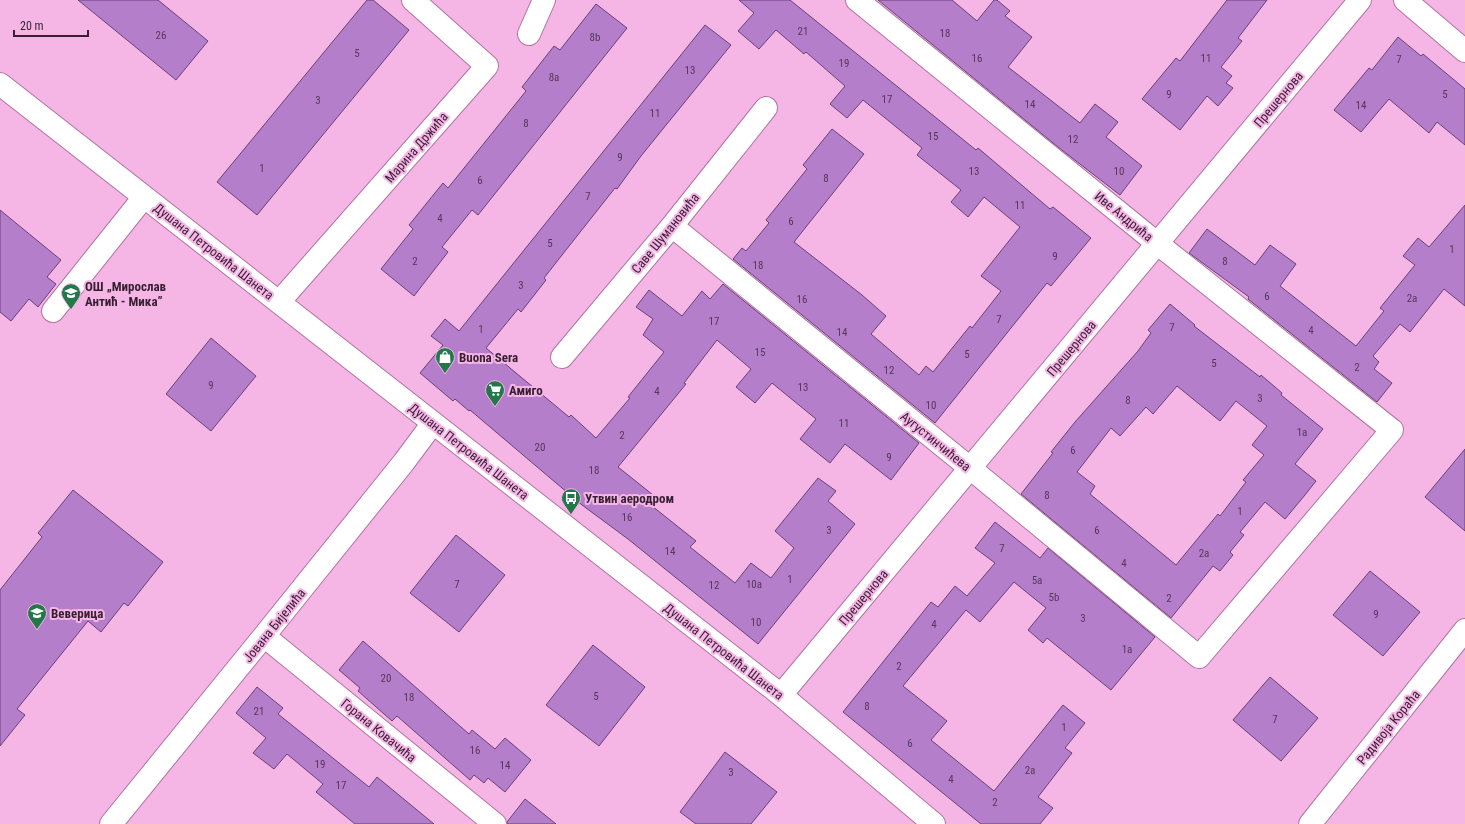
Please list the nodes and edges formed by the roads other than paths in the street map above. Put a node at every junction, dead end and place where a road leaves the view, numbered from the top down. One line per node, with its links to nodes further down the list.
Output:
1 (413, 0): 13 (street, Марина Држића)
2 (544, 0): 6 (street)
3 (857, 0): 12 (street, Иве Андрића)
4 (1360, 0): 12 (street, Прешернова)
5 (1405, 0): 7 (street)
6 (530, 34)
7 (1465, 51)
8 (0, 84): 10 (street, Душана Петровића Шанета)
9 (766, 108): 11 (street, Саве Шумановића)
10 (144, 197): 13 (street, Душана Петровића Шанета); 14 (street)
11 (672, 226): 15 (street, Саве Шумановића); 17 (street, Аугустинчићева)
12 (1158, 244): 17 (street, Прешернова); 20 (street, Иве Андрића)
13 (279, 302): 16 (street, Душана Петровића Шанета)
14 (54, 311)
15 (562, 357)
16 (433, 423): 19 (street, Јована Бијелића); 21 (street, Душана Петровића Шанета)
17 (970, 468): 20 (street, Аугустинчићева); 21 (street, Прешернова)
18 (1465, 630): 25 (street, Радивоја Кораћа)
19 (264, 636): 22 (street, Јована Бијелића); 23 (street, Горана Ковачића)
20 (1199, 657)
21 (781, 696): 24 (street, Душана Петровића Шанета)
22 (111, 824)
23 (495, 824)
24 (934, 824)
25 (1310, 824)

